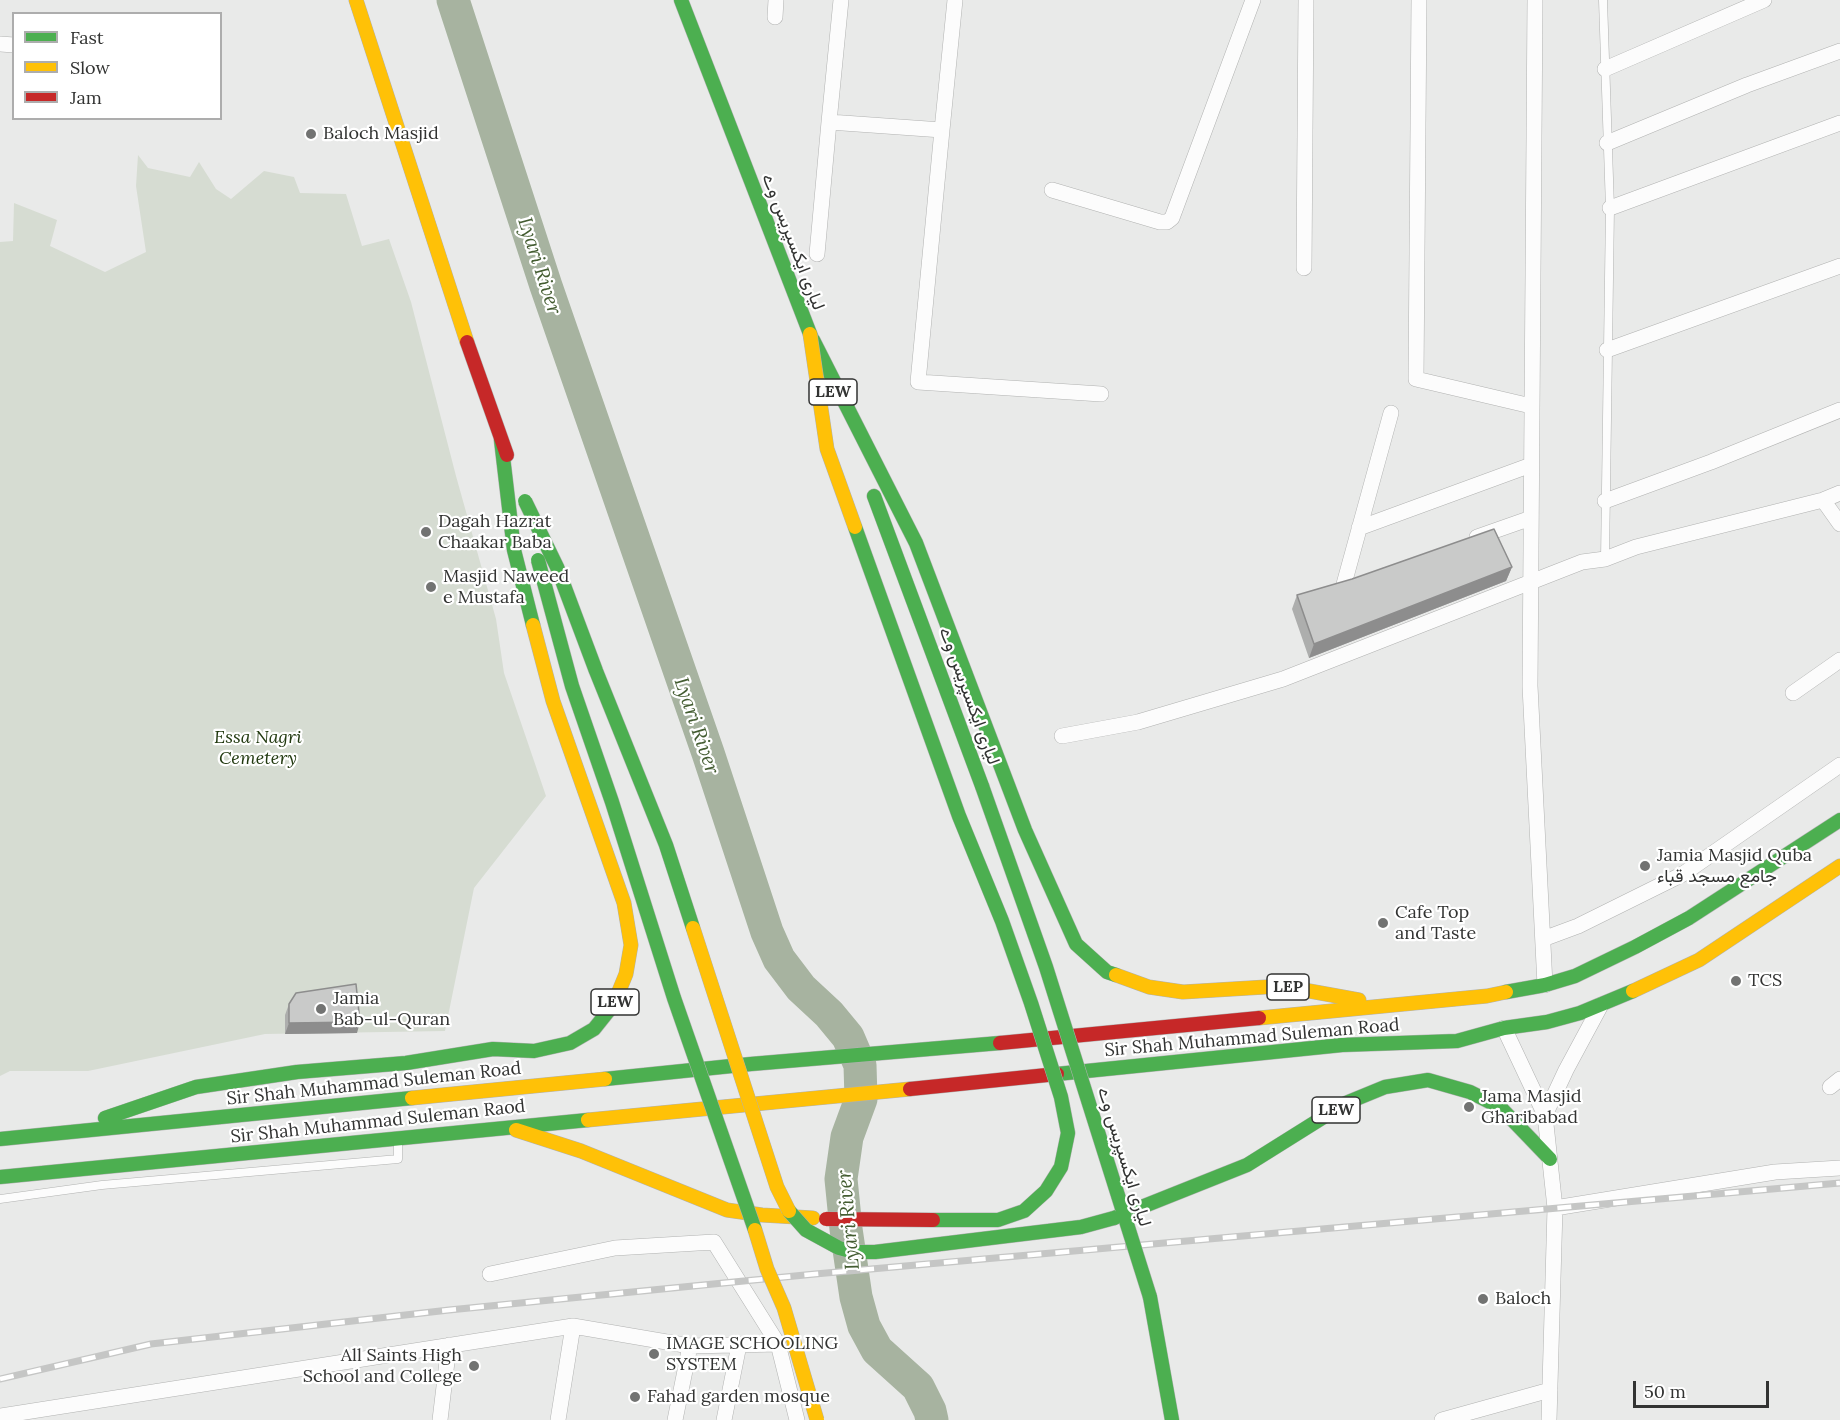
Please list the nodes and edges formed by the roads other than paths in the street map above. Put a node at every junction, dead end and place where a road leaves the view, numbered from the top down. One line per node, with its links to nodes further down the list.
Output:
1 (356, 0): 30 (highway, LEW)
2 (681, 0): 24 (highway, لیاری ایکسپریس وے / LEW)
3 (776, 0): 12 (street)
4 (841, 0): 15 (street)
5 (955, 0): 17 (street)
6 (1253, 0): 19 (street)
7 (1306, 0): 23 (street)
8 (1419, 0): 27 (street)
9 (1535, 0): 27 (street)
10 (1603, 0): 14 (lane)
11 (1764, 0): 14 (street)
12 (775, 17)
13 (1840, 51): 18 (street)
14 (1605, 69): 18 (lane)
15 (829, 122): 17 (street); 21 (street)
16 (1840, 123): 20 (street)
17 (942, 130): 26 (street)
18 (1607, 143): 20 (lane)
19 (1052, 190)
20 (1610, 208): 25 (lane)
21 (817, 254)
22 (1840, 266): 25 (street)
23 (1304, 268)
24 (810, 334): 50 (highway, LEW); 62 (highway, LEW, bridge); 85 (highway, لیاری ایکسپریس وے / LEW, bridge)
25 (1607, 350): 35 (lane)
26 (1101, 394)
27 (1532, 406): 31 (street)
28 (1840, 410): 35 (street)
29 (1391, 414): 38 (street)
30 (501, 440): 34 (highway, LEW); 63 (highway, LEW)
31 (1531, 465): 36 (street); 38 (street)
32 (1840, 493): 33 (street)
33 (1823, 500): 37 (street); 40 (street)
34 (525, 501): 59 (highway, LEW, bridge); 84 (highway, LEW, bridge)
35 (1605, 501): 40 (lane)
36 (1531, 518): 39 (street); 42 (street)
37 (1840, 524)
38 (1359, 528): 41 (street)
39 (1465, 541)
40 (1605, 559): 42 (street)
41 (1366, 576)
42 (1530, 583): 45 (street); 49 (street)
43 (1840, 660): 44 (street)
44 (1793, 693)
45 (1062, 736)
46 (1840, 765): 49 (street)
47 (1840, 820): 51 (highway, Sir Shah Muhammad Suleman Road)
48 (1840, 866): 52 (highway, Sir Shah Muhammad Suleman Road)
49 (1543, 939): 51 (street)
50 (1183, 992): 53 (highway, LEP)
51 (1546, 994): 53 (highway, Sir Shah Muhammad Suleman Road); 54 (highway)
52 (1601, 1005): 54 (highway, Sir Shah Muhammad Suleman Road); 61 (street)
53 (1392, 1006): 63 (highway, Sir Shah Muhammad Suleman Road)
54 (1547, 1022): 55 (highway, Sir Shah Muhammad Suleman Road)
55 (1504, 1028): 56 (highway, Sir Shah Muhammad Suleman Road); 61 (street)
56 (1457, 1041): 57 (highway); 60 (highway, Sir Shah Muhammad Suleman Road)
57 (1439, 1053)
58 (1412, 1070): 59 (highway)
59 (1385, 1087): 66 (highway, LEW)
60 (760, 1104): 62 (highway, Sir Shah Muhammad Suleman Raod)
61 (1545, 1115): 66 (street)
62 (505, 1127): 64 (highway, Sir Shah Muhammad Suleman Raod)
63 (61, 1133): 65 (highway, Sir Shah Muhammad Suleman Road)
64 (398, 1137): 68 (highway, Sir Shah Muhammad Suleman Raod); 69 (lane)
65 (0, 1138)
66 (1550, 1159): 70 (street)
67 (1840, 1168): 70 (street)
68 (0, 1177)
69 (0, 1199)
70 (1555, 1208): 77 (street)
71 (490, 1274): 73 (street)
72 (573, 1326): 74 (street); 76 (street); 80 (street)
73 (778, 1344): 75 (street); 83 (street)
74 (449, 1345): 78 (street); 79 (street)
75 (739, 1345): 76 (street); 82 (street)
76 (690, 1346): 81 (street)
77 (1550, 1390): 86 (street); 87 (street)
78 (3, 1417)
79 (440, 1420)
80 (558, 1420)
81 (675, 1420)
82 (724, 1420)
83 (797, 1420)
84 (817, 1420)
85 (1172, 1420)
86 (1442, 1420)
87 (1549, 1420)

